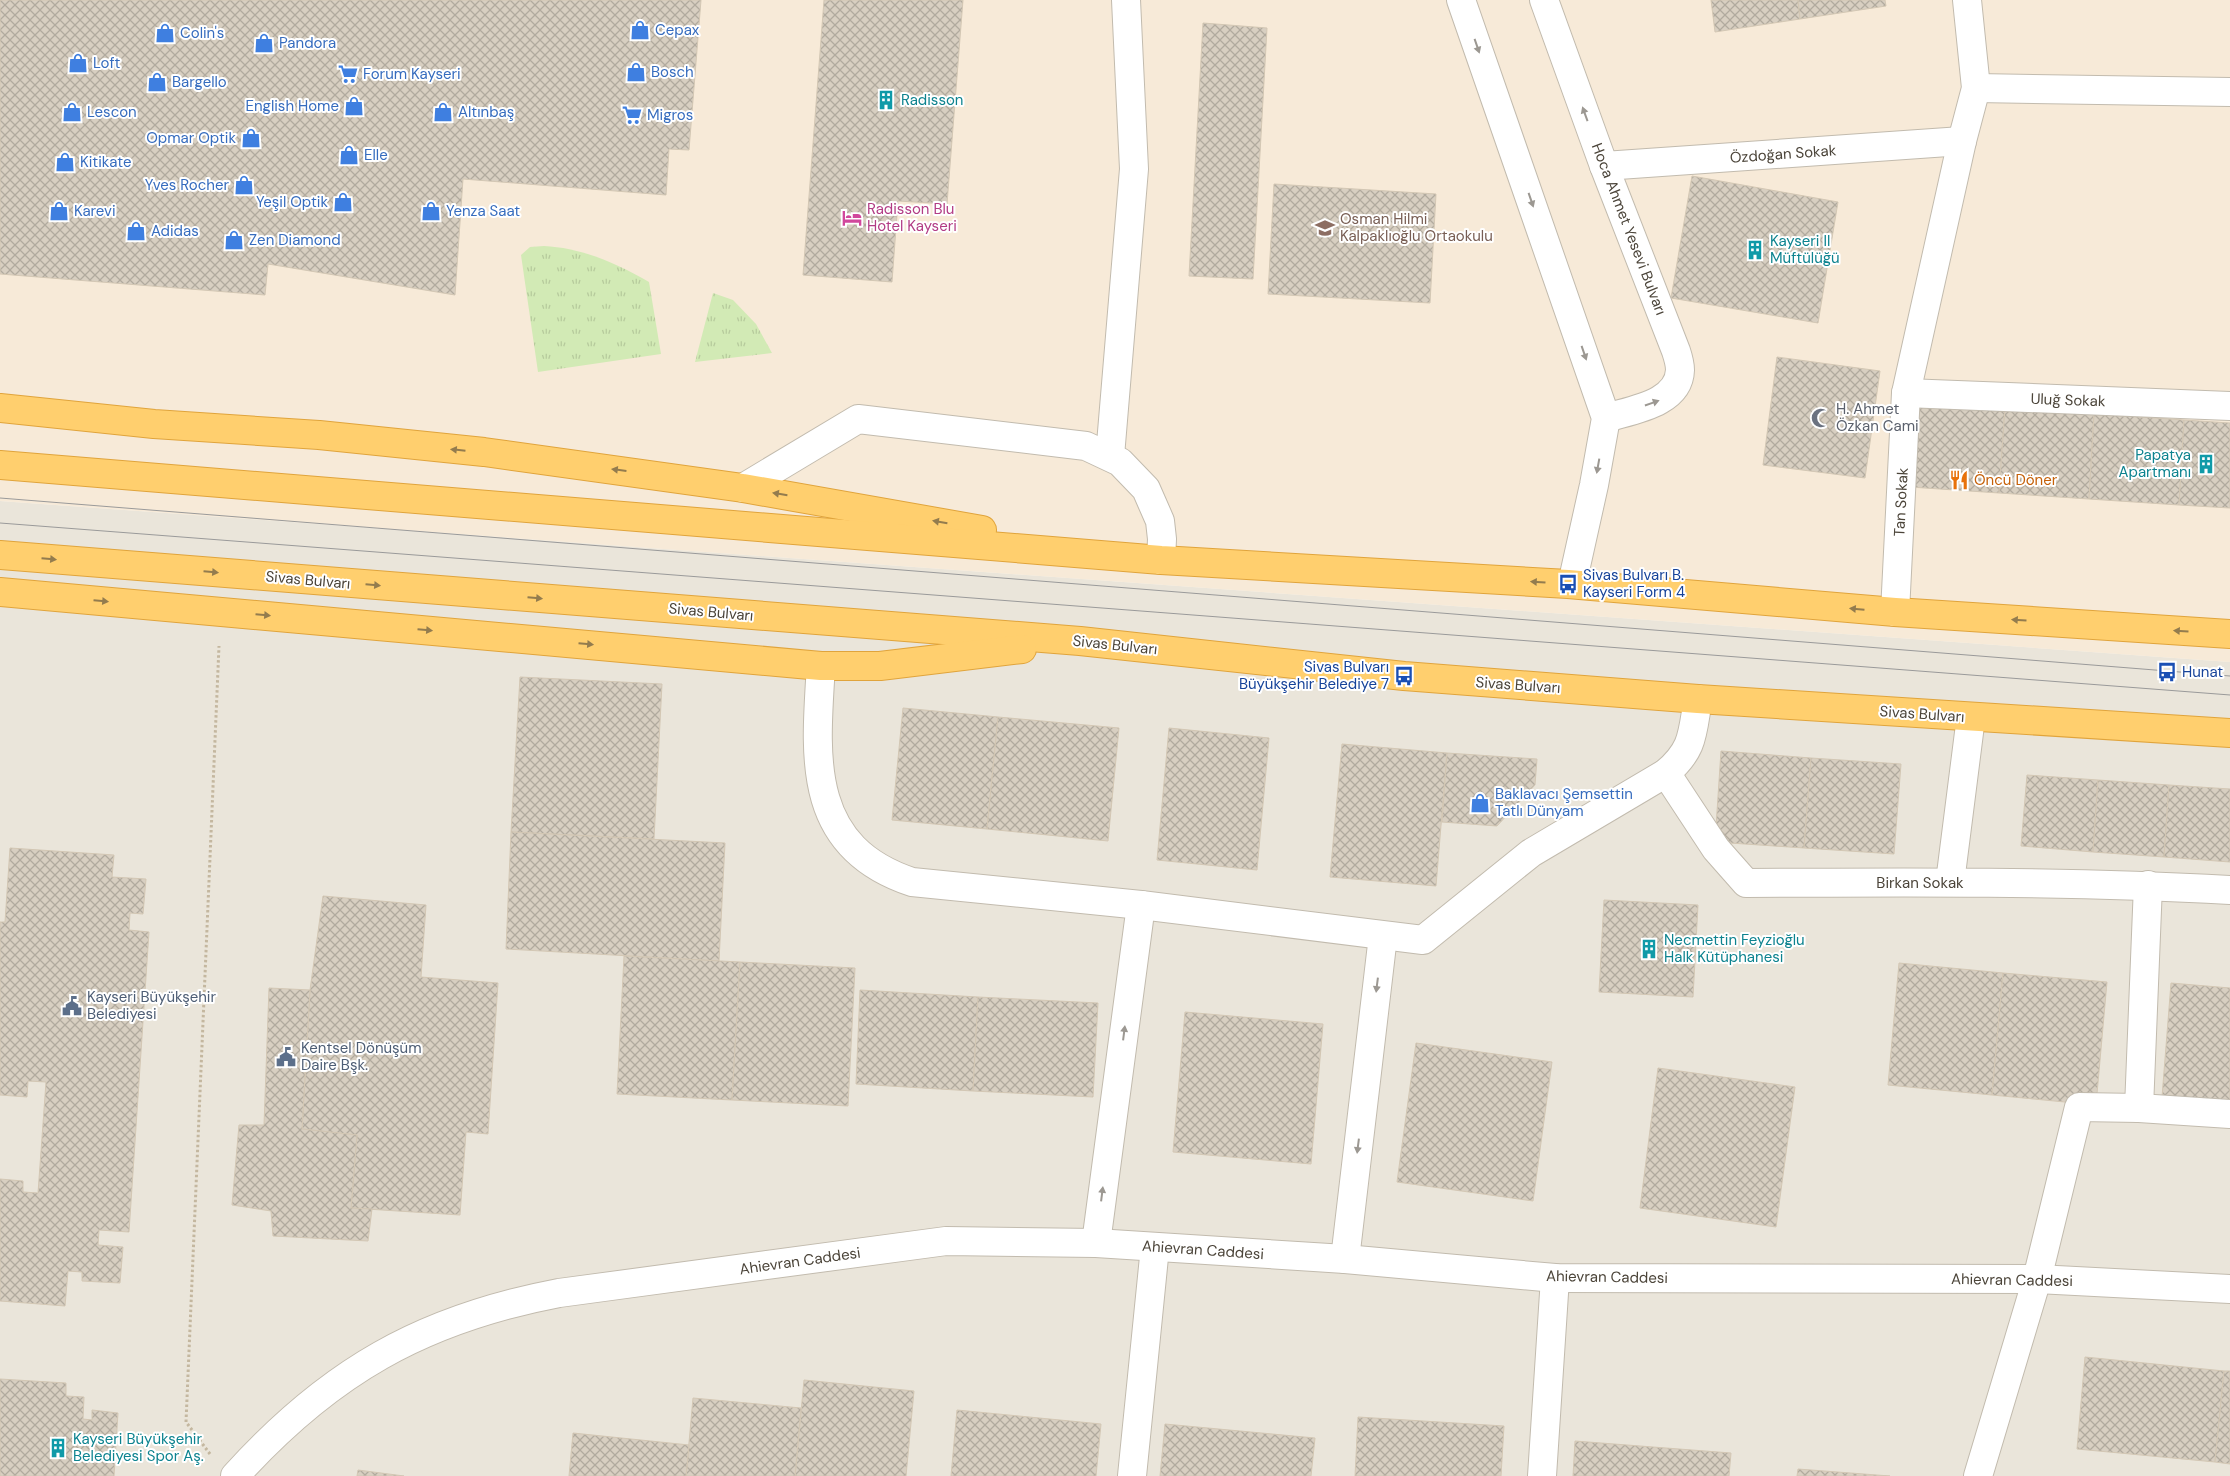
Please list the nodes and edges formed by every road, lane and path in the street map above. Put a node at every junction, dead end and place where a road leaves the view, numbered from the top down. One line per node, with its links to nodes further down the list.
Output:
1 (1126, 0): 13 (street)
2 (1462, 0): 12 (street, one-way to 12)
3 (1544, 0): 8 (street, Hoca Ahmet Yesevi Bulvarı, one-way to 3)
4 (1967, 0): 5 (street)
5 (1976, 88): 6 (street); 7 (street, Tan Sokak)
6 (2230, 92)
7 (1962, 141): 8 (street, Özdoğan Sokak); 9 (street, Tan Sokak)
8 (1604, 166): 12 (street, Hoca Ahmet Yesevi Bulvarı, one-way to 8)
9 (1906, 393): 10 (street, Uluğ Sokak); 21 (street, Tan Sokak)
10 (2230, 406)
11 (0, 408): 15 (highway, one-way to 11)
12 (1606, 418): 18 (street, one-way to 18)
13 (1110, 456): 15 (street); 17 (street)
14 (0, 465): 17 (highway)
15 (743, 488): 17 (highway, one-way to 15)
16 (0, 556): 23 (highway, Sivas Bulvarı, one-way to 23)
17 (1161, 560): 18 (highway, one-way to 17)
18 (1572, 584): 21 (highway, one-way to 18)
19 (0, 592): 20 (highway, one-way to 20)
20 (220, 611): 24 (highway, one-way to 24); 42 (path)
21 (1895, 612): 22 (highway, one-way to 21)
22 (2230, 634)
23 (1080, 641): 24 (highway); 25 (highway, Sivas Bulvarı)
24 (821, 666): 32 (street)
25 (1698, 699): 26 (highway, Sivas Bulvarı); 28 (street)
26 (1970, 717): 27 (highway, Sivas Bulvarı); 29 (street)
27 (2230, 733)
28 (1666, 773): 29 (street, Birkan Sokak); 33 (street)
29 (1950, 882): 30 (street, Birkan Sokak)
30 (2148, 885): 31 (street, Birkan Sokak); 34 (street)
31 (2230, 890)
32 (1140, 905): 33 (street); 36 (street, one-way to 32)
33 (1383, 936): 38 (street, one-way to 38)
34 (2139, 1108): 35 (street); 40 (street)
35 (2230, 1114)
36 (1096, 1243): 37 (street, Ahievran Caddesi); 42 (street, Ahievran Caddesi)
37 (1155, 1247): 38 (street, Ahievran Caddesi); 43 (street)
38 (1345, 1259): 39 (street, Ahievran Caddesi)
39 (1555, 1278): 40 (street, Ahievran Caddesi); 44 (street)
40 (2037, 1279): 41 (street, Ahievran Caddesi); 45 (street)
41 (2230, 1289)
42 (225, 1468)
43 (1132, 1476)
44 (1542, 1476)
45 (1978, 1476)

